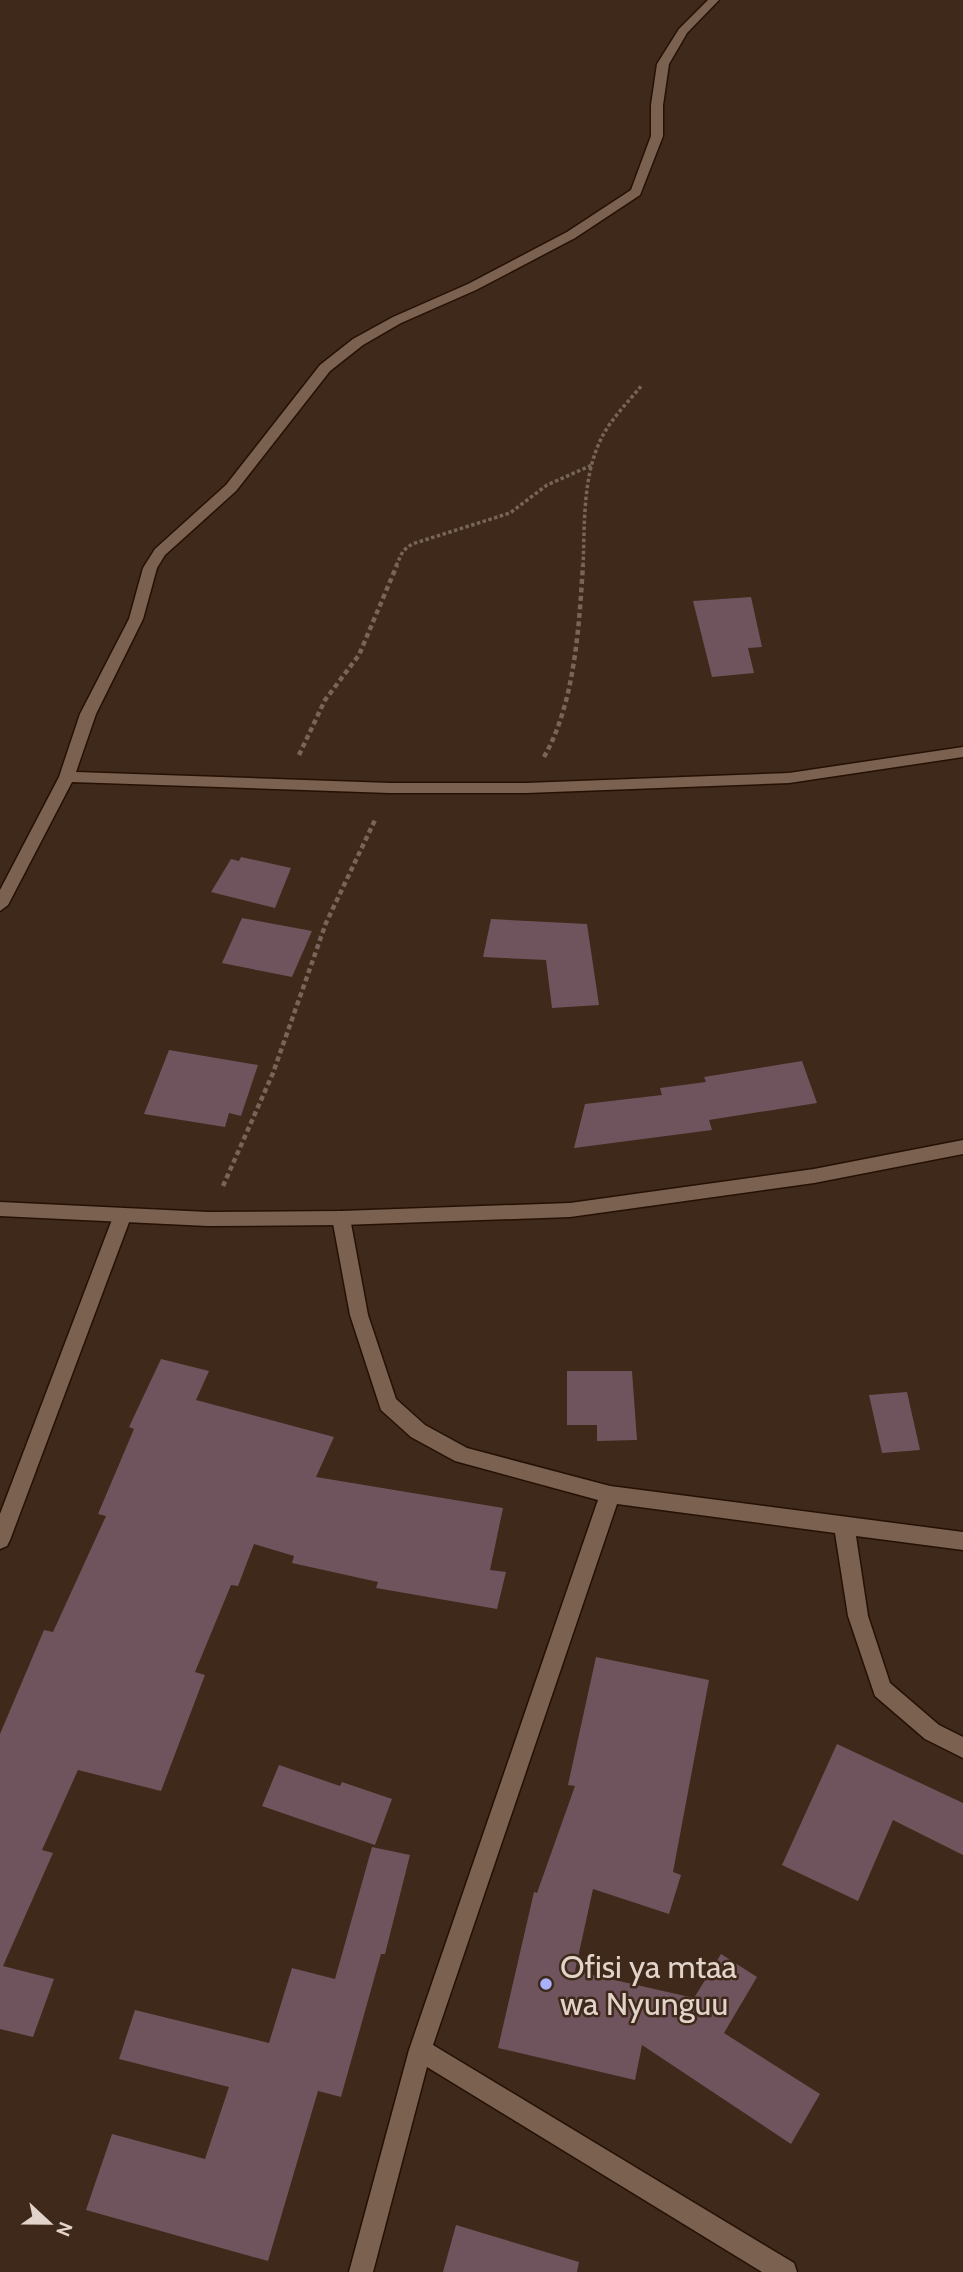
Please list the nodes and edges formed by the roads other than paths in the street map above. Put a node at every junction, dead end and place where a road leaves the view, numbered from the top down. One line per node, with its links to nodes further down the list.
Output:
1 (714, 0): 3 (street)
2 (963, 752): 3 (street)
3 (67, 777): 4 (street)
4 (0, 905)
5 (963, 1147): 8 (street)
6 (0, 1209): 7 (street)
7 (122, 1217): 8 (street); 11 (street)
8 (341, 1218): 9 (street)
9 (610, 1495): 10 (street); 14 (street)
10 (844, 1525): 12 (street); 13 (street)
11 (0, 1540)
12 (963, 1541)
13 (963, 1748)
14 (419, 2050): 15 (street); 16 (street)
15 (360, 2272)
16 (785, 2272)

